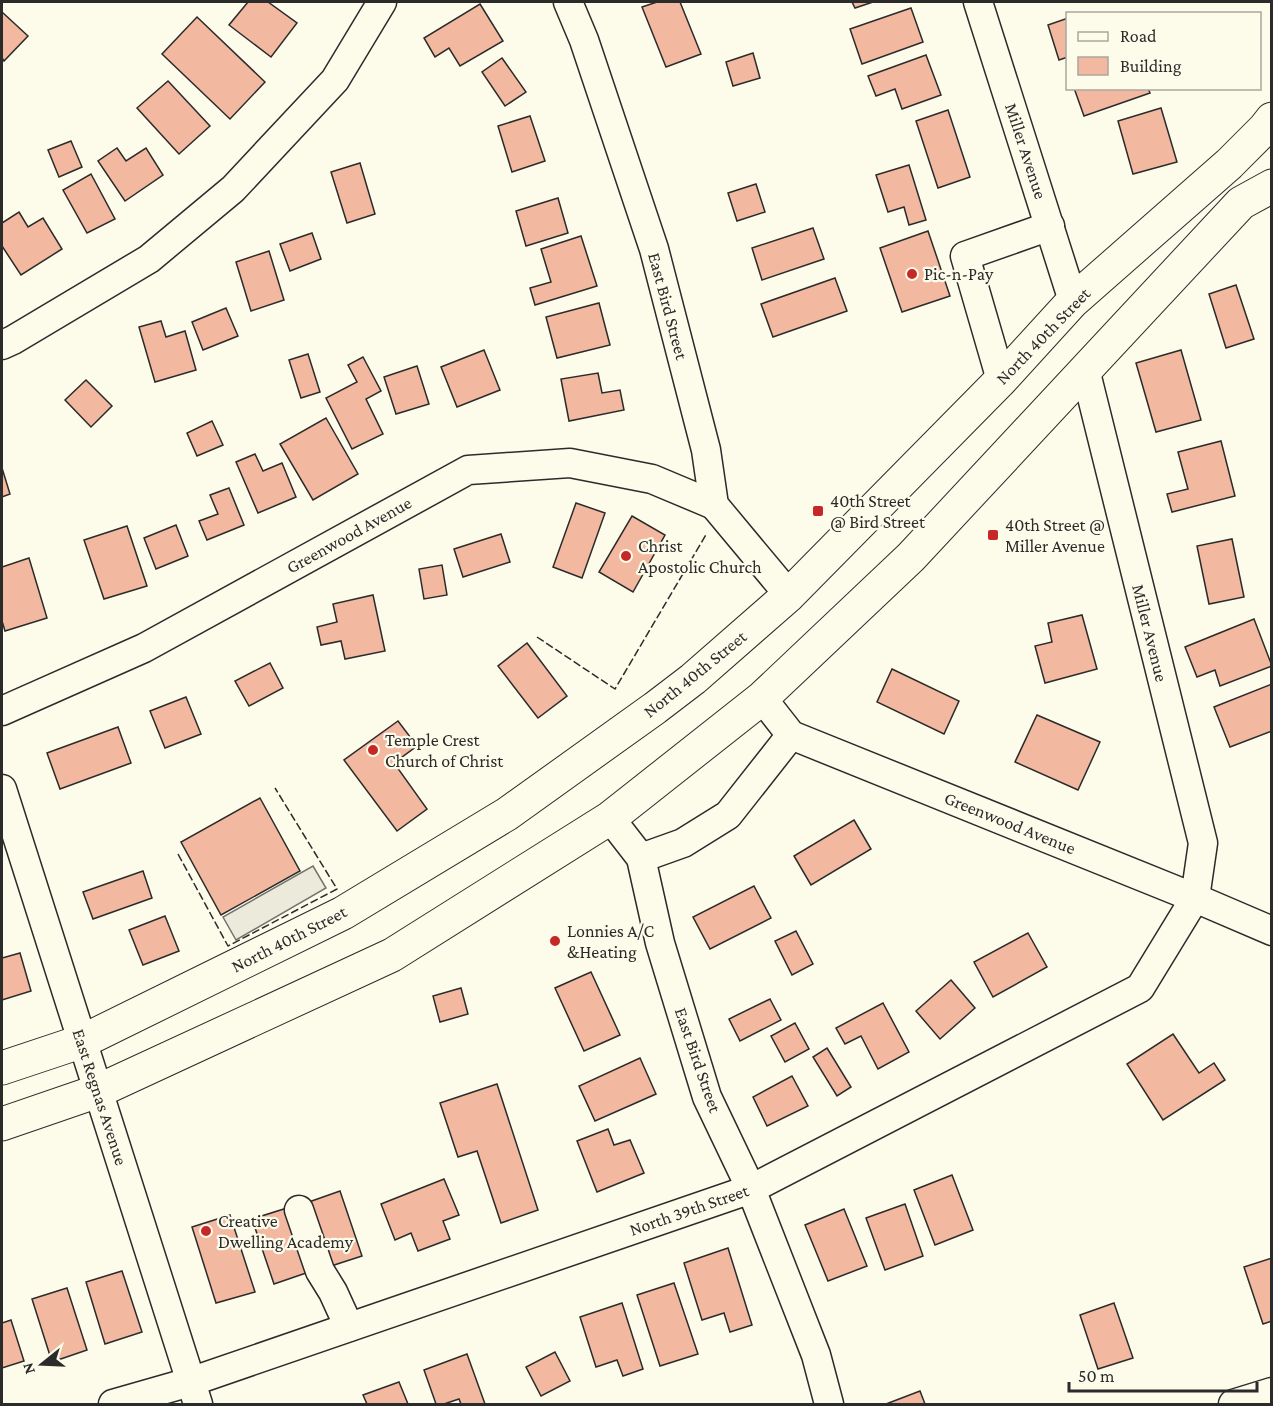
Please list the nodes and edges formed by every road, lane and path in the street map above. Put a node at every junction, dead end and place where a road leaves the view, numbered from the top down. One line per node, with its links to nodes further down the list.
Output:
1 (382, 2): 8 (street)
2 (568, 2): 11 (street, East Bird Street)
3 (978, 2): 6 (street, Miller Avenue)
4 (1272, 119): 7 (main road, North 40th Street)
5 (1272, 186): 9 (main road)
6 (1050, 225): 7 (street, Miller Avenue); 10 (street)
7 (1073, 301): 10 (main road, North 40th Street)
8 (2, 345)
9 (1085, 369): 13 (main road); 19 (street, Miller Avenue)
10 (1000, 380): 12 (main road, North 40th Street)
11 (714, 505): 12 (street); 14 (street, Greenwood Avenue)
12 (789, 595): 21 (main road, North 40th Street)
13 (762, 698): 15 (street, Greenwood Avenue); 17 (main road)
14 (2, 711)
15 (791, 735): 18 (street); 19 (street, Greenwood Avenue)
16 (2, 789): 21 (street, East Regnas Avenue)
17 (610, 818): 18 (street, East Bird Street); 23 (main road)
18 (641, 858): 25 (street, East Bird Street)
19 (1195, 898): 20 (street, Greenwood Avenue); 25 (street, North 39th Street)
20 (1272, 931)
21 (82, 1041): 22 (main road, North 40th Street); 23 (street, East Regnas Avenue)
22 (2, 1068)
23 (98, 1091): 24 (main road); 29 (street, East Regnas Avenue)
24 (2, 1124)
25 (751, 1189): 27 (street, North 39th Street); 31 (street, East Bird Street)
26 (299, 1210): 27 (street)
27 (349, 1328): 29 (street, North 39th Street)
28 (1272, 1392): 32 (street)
29 (194, 1393): 30 (street, North 39th Street)
30 (113, 1404)
31 (829, 1404)
32 (1233, 1404)

